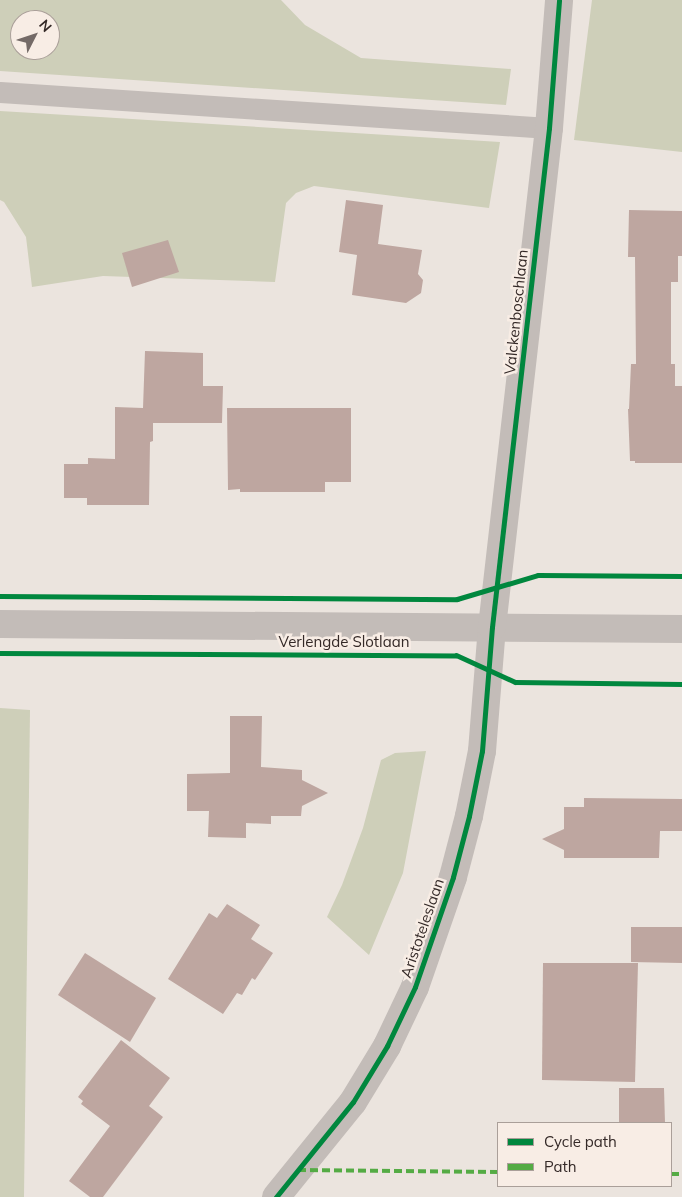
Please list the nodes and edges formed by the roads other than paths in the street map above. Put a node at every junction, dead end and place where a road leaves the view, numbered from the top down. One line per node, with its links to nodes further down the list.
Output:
1 (559, 0): 3 (street, Valckenboschlaan)
2 (0, 92): 3 (lane)
3 (549, 128): 5 (street, Valckenboschlaan)
4 (0, 624): 5 (street, Verlengde Slotlaan)
5 (492, 627): 6 (street, Verlengde Slotlaan); 7 (street, Aristoteleslaan)
6 (682, 629)
7 (276, 1197)

